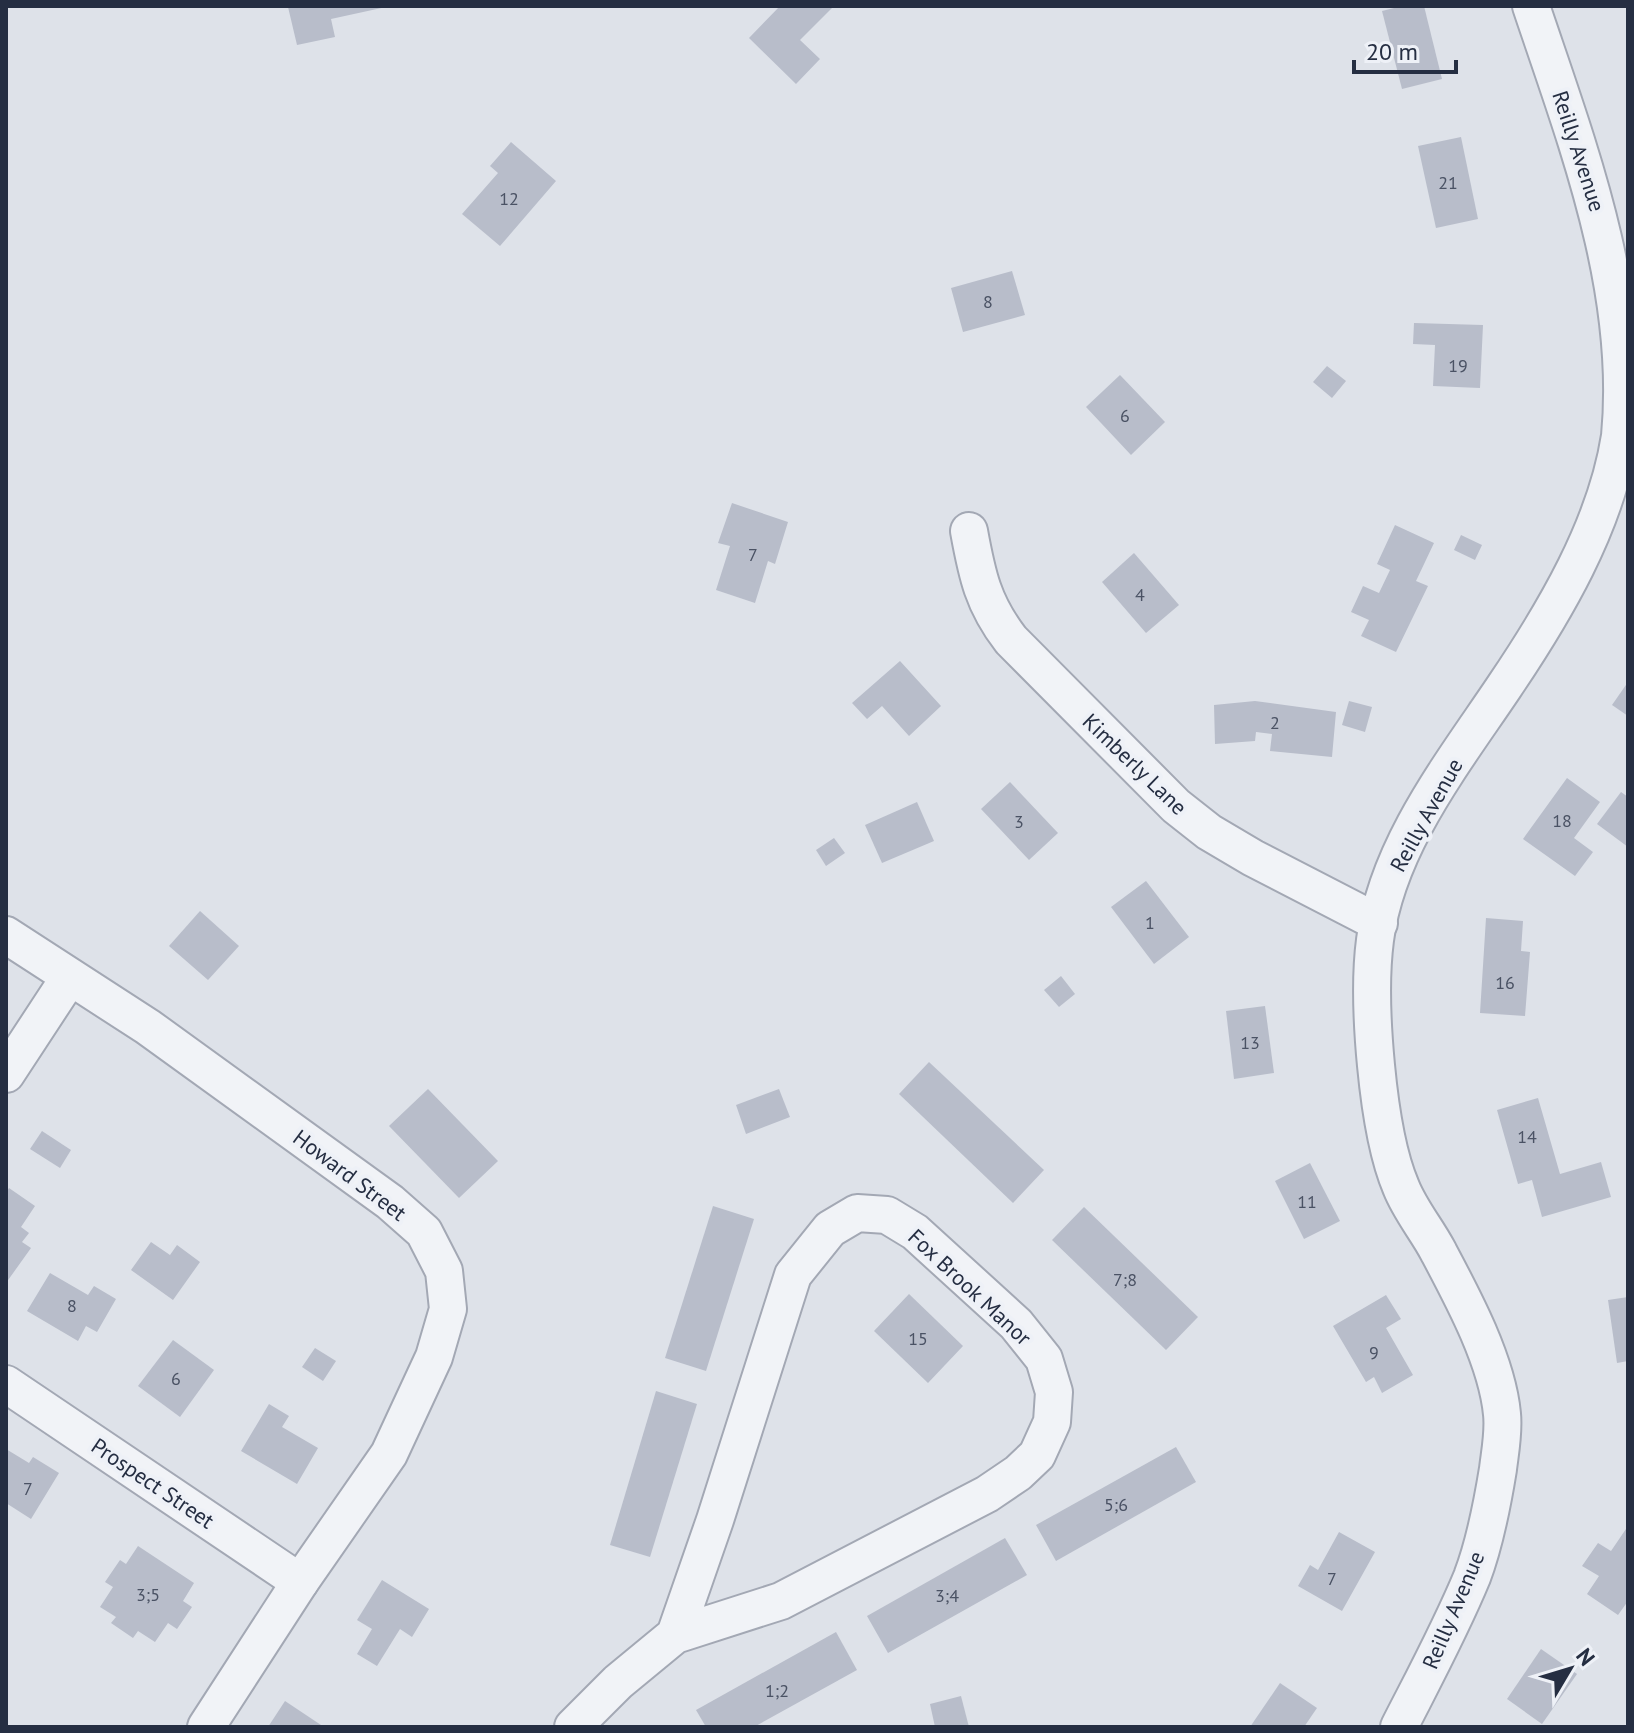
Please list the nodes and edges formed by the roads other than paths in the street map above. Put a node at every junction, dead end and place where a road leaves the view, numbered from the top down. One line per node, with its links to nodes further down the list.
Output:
1 (1531, 6): 3 (street, Reilly Avenue)
2 (969, 531): 3 (street, Kimberly Lane)
3 (1379, 923): 12 (street, Reilly Avenue)
4 (6, 935): 5 (street, Howard Street)
5 (69, 978): 6 (street); 8 (street, Howard Street)
6 (6, 1074)
7 (6, 1384): 8 (street, Prospect Street)
8 (300, 1582): 10 (street, Howard Street)
9 (675, 1635): 9 (street, Fox Brook Manor); 11 (street, Fox Brook Manor)
10 (206, 1727)
11 (573, 1727)
12 (1399, 1727)

